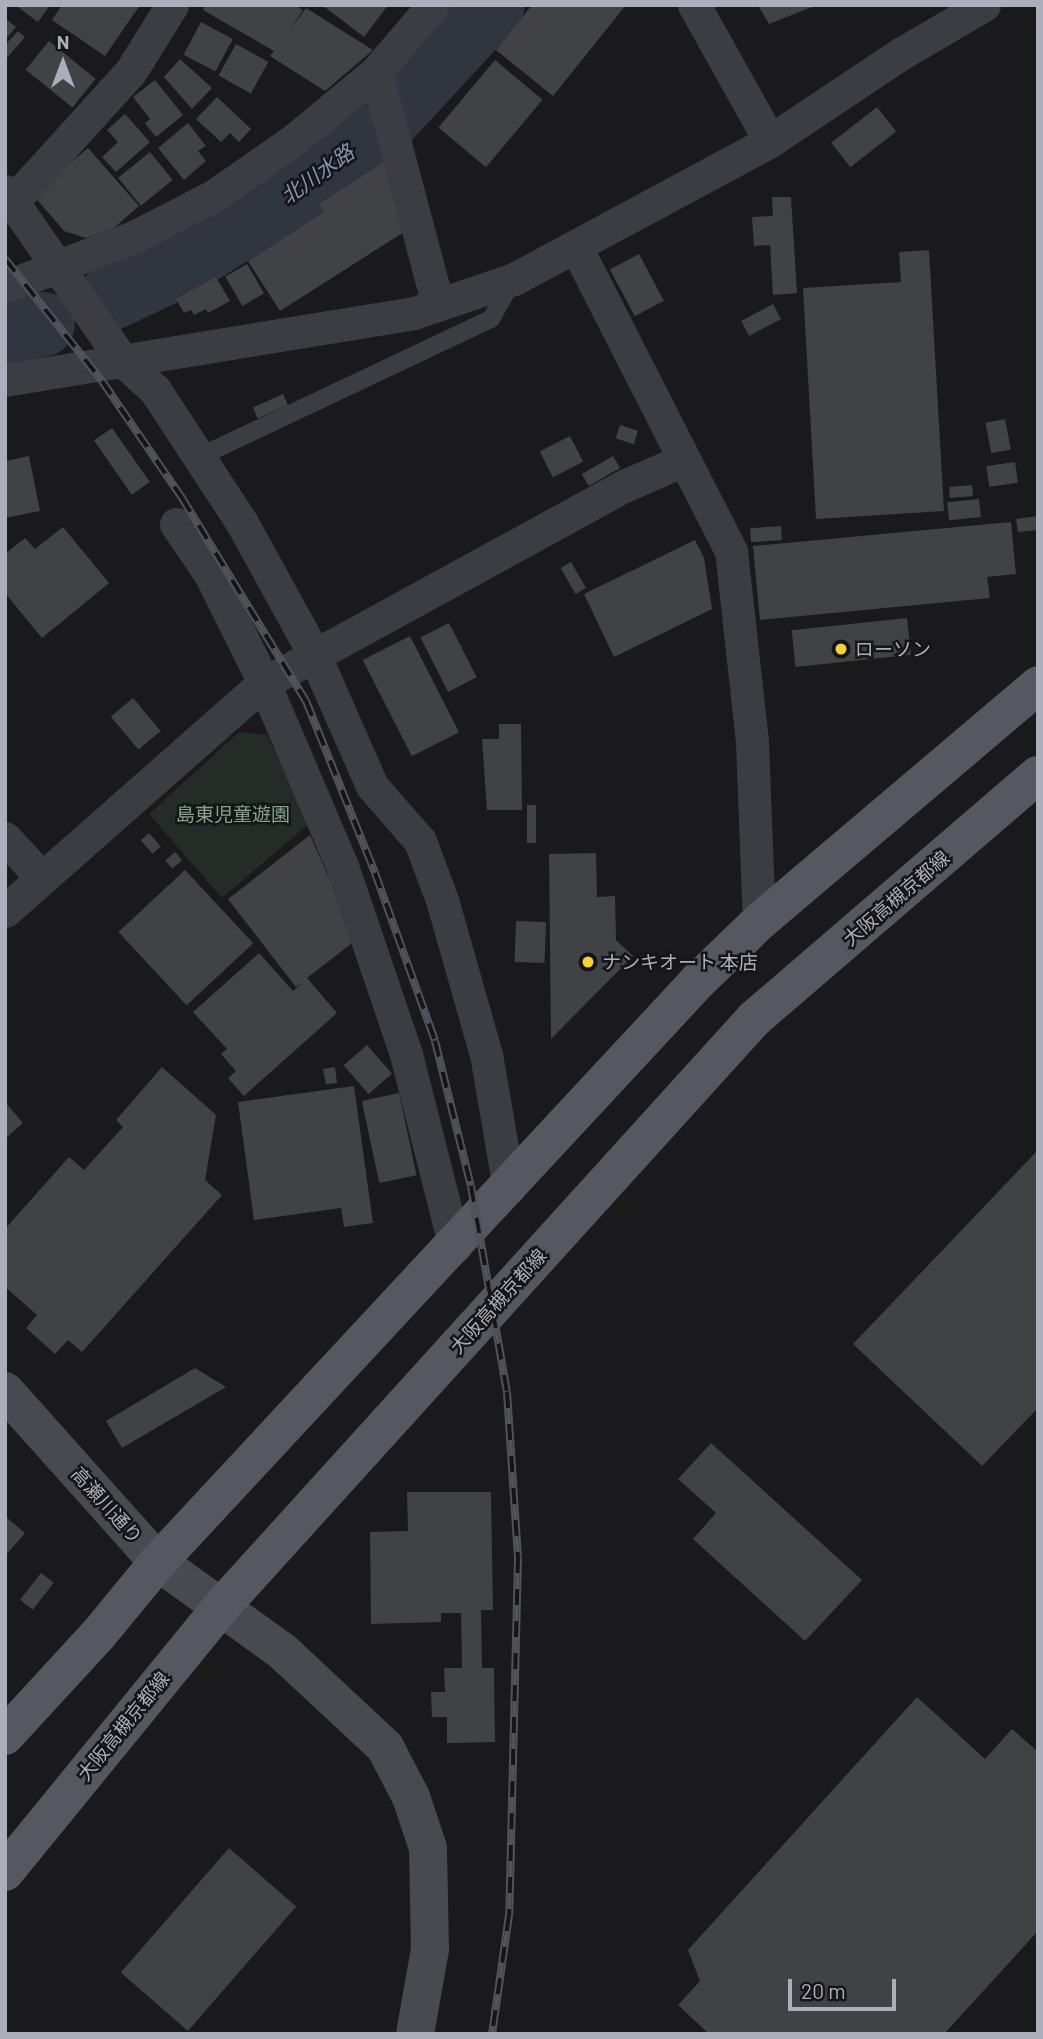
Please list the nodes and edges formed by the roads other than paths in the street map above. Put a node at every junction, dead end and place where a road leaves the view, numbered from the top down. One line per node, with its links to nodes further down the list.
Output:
1 (172, 5): 7 (street)
2 (433, 5): 5 (street)
3 (694, 5): 6 (street)
4 (984, 5): 6 (street)
5 (378, 82): 9 (street); 12 (street)
6 (770, 142): 8 (street)
7 (10, 196): 9 (street)
8 (576, 247): 10 (street); 16 (street)
9 (60, 268): 11 (street); 13 (street)
10 (514, 279): 12 (street); 15 (lane)
11 (5, 287)
12 (438, 305): 13 (street)
13 (122, 360): 14 (street); 15 (street)
14 (5, 380)
15 (199, 457): 18 (street)
16 (684, 460): 18 (street); 25 (street)
17 (176, 524): 19 (street)
18 (313, 652): 19 (street); 26 (street)
19 (264, 682): 23 (street); 27 (street)
20 (1038, 685): 25 (main road)
21 (1038, 775): 30 (main road, 大阪高槻京都線)
22 (5, 838): 23 (street)
23 (42, 878): 24 (street)
24 (5, 911)
25 (759, 922): 26 (main road)
26 (509, 1188): 27 (main road)
27 (455, 1247): 29 (main road)
28 (5, 1391): 29 (street, 高瀬川通り)
29 (158, 1562): 30 (street, 高瀬川通り); 31 (main road)
30 (220, 1607): 32 (main road, 大阪高槻京都線); 33 (street, 高瀬川通り)
31 (5, 1735)
32 (5, 1872)
33 (415, 2034)

